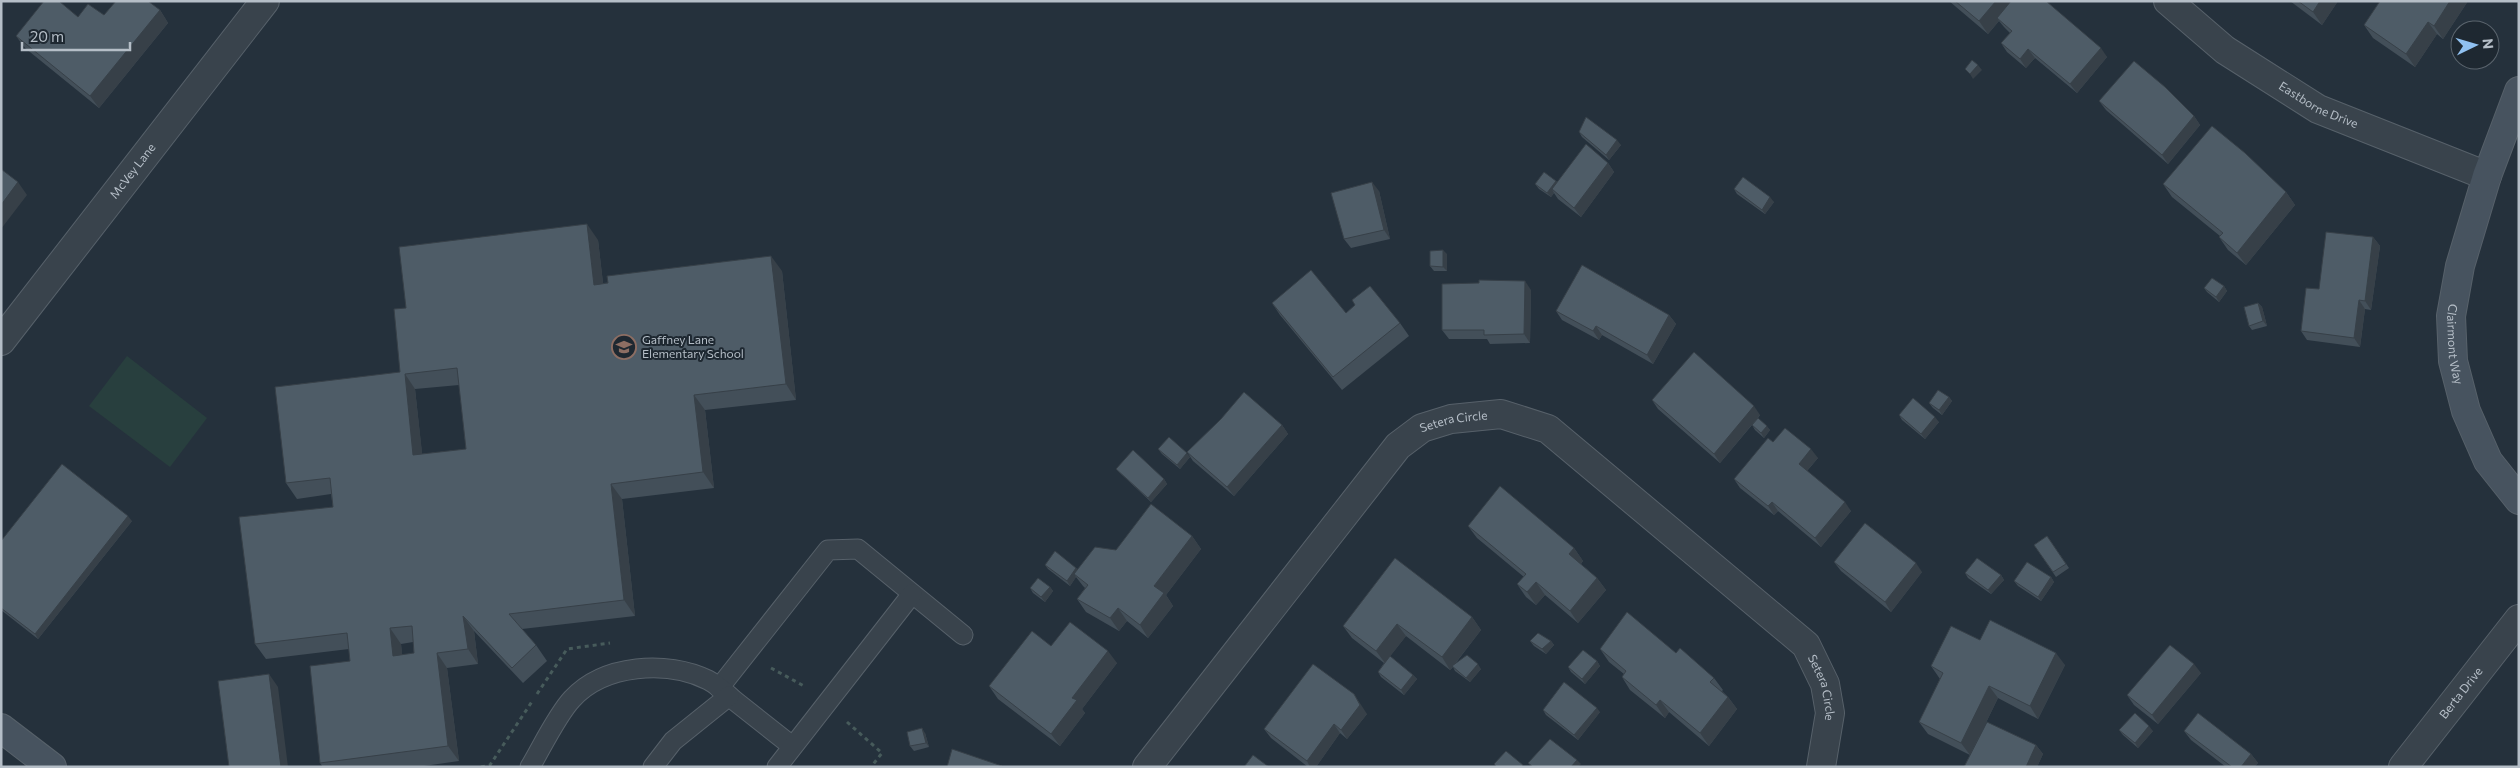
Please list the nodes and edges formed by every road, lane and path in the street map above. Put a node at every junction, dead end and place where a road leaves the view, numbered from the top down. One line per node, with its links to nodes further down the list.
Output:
1 (265, 1): 5 (street, McVey Lane)
2 (2168, 1): 4 (street, Eastborne Drive)
3 (2519, 91): 4 (street, Clairmont Way)
4 (2487, 176): 6 (street, Clairmont Way)
5 (1, 341)
6 (2519, 500)
7 (912, 594): 9 (lane); 12 (lane); 15 (lane)
8 (2519, 619): 23 (street, Berta Drive)
9 (963, 635)
10 (763, 664): 11 (path)
11 (804, 686)
12 (724, 692): 15 (lane); 17 (lane); 18 (lane)
13 (845, 721): 20 (path)
14 (1, 728): 16 (street)
15 (792, 746): 19 (lane)
16 (52, 767)
17 (530, 767)
18 (653, 767)
19 (777, 767)
20 (871, 767)
21 (1147, 767): 22 (street, Setera Circle)
22 (1822, 767)
23 (2403, 767)

